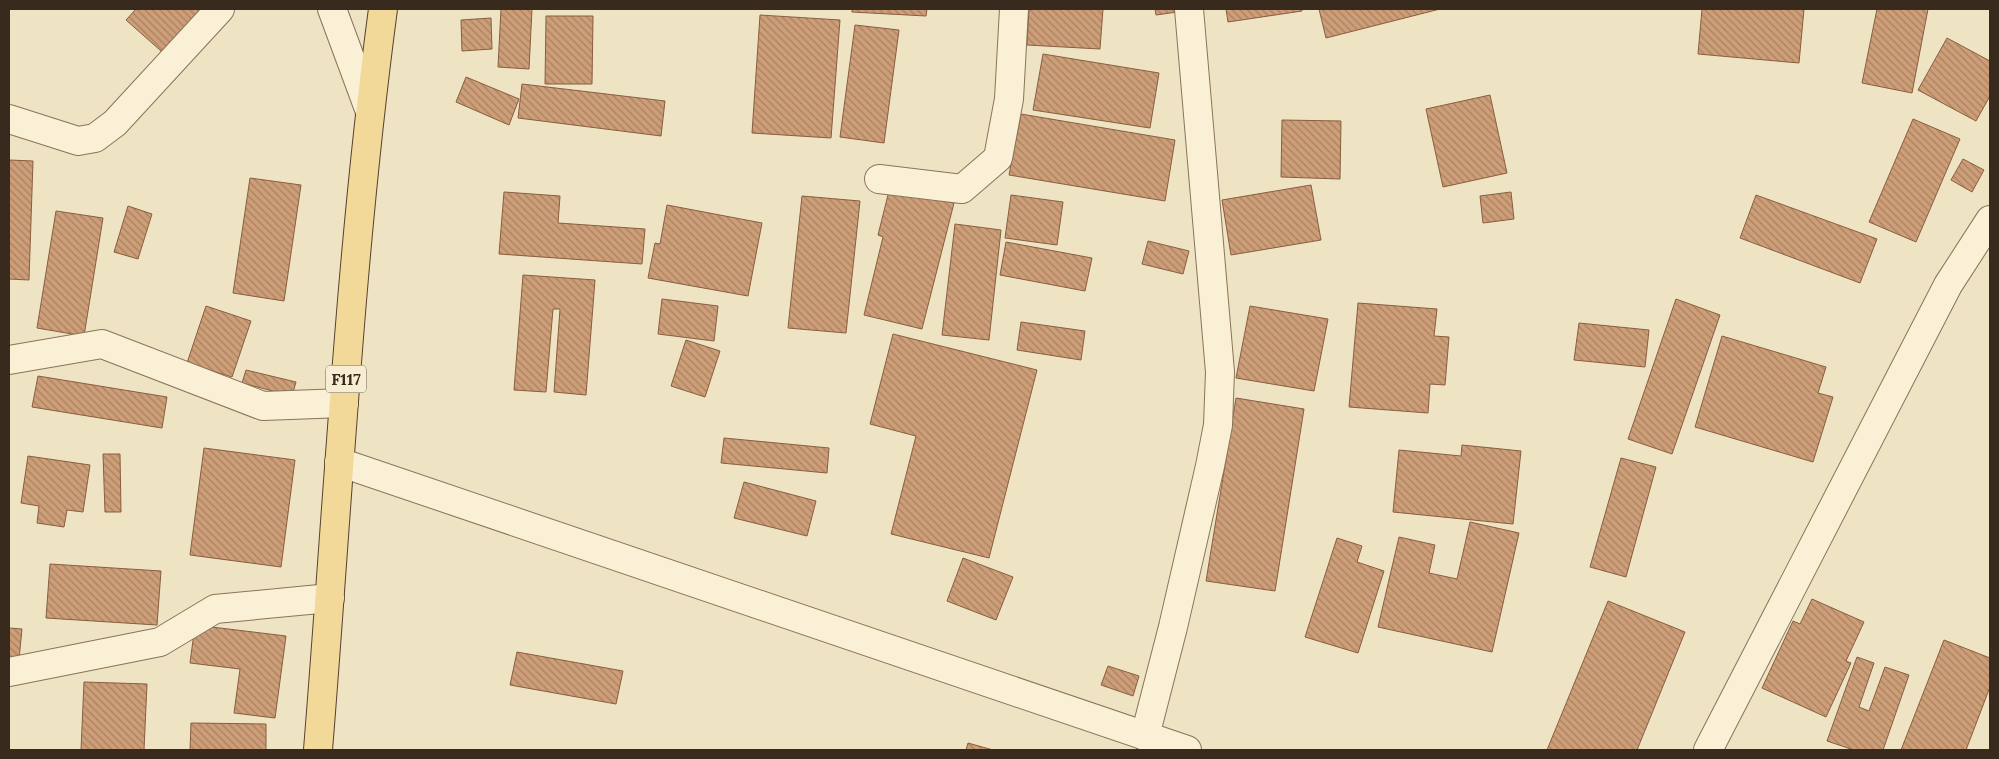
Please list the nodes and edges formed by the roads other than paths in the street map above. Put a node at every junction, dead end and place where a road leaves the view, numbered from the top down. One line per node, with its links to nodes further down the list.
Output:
1 (220, 9): 7 (street)
2 (332, 9): 6 (street)
3 (383, 9): 6 (main road, F117)
4 (1014, 9): 8 (street)
5 (1189, 9): 15 (street)
6 (370, 109): 11 (main road, F117)
7 (9, 119)
8 (879, 179)
9 (1988, 226): 18 (street)
10 (9, 360): 11 (street)
11 (344, 403): 12 (main road, F117)
12 (339, 462): 13 (main road, F117); 15 (street)
13 (330, 598): 14 (street); 16 (main road, F117)
14 (9, 672)
15 (1145, 736): 17 (street)
16 (318, 750)
17 (1187, 750)
18 (1708, 750)

